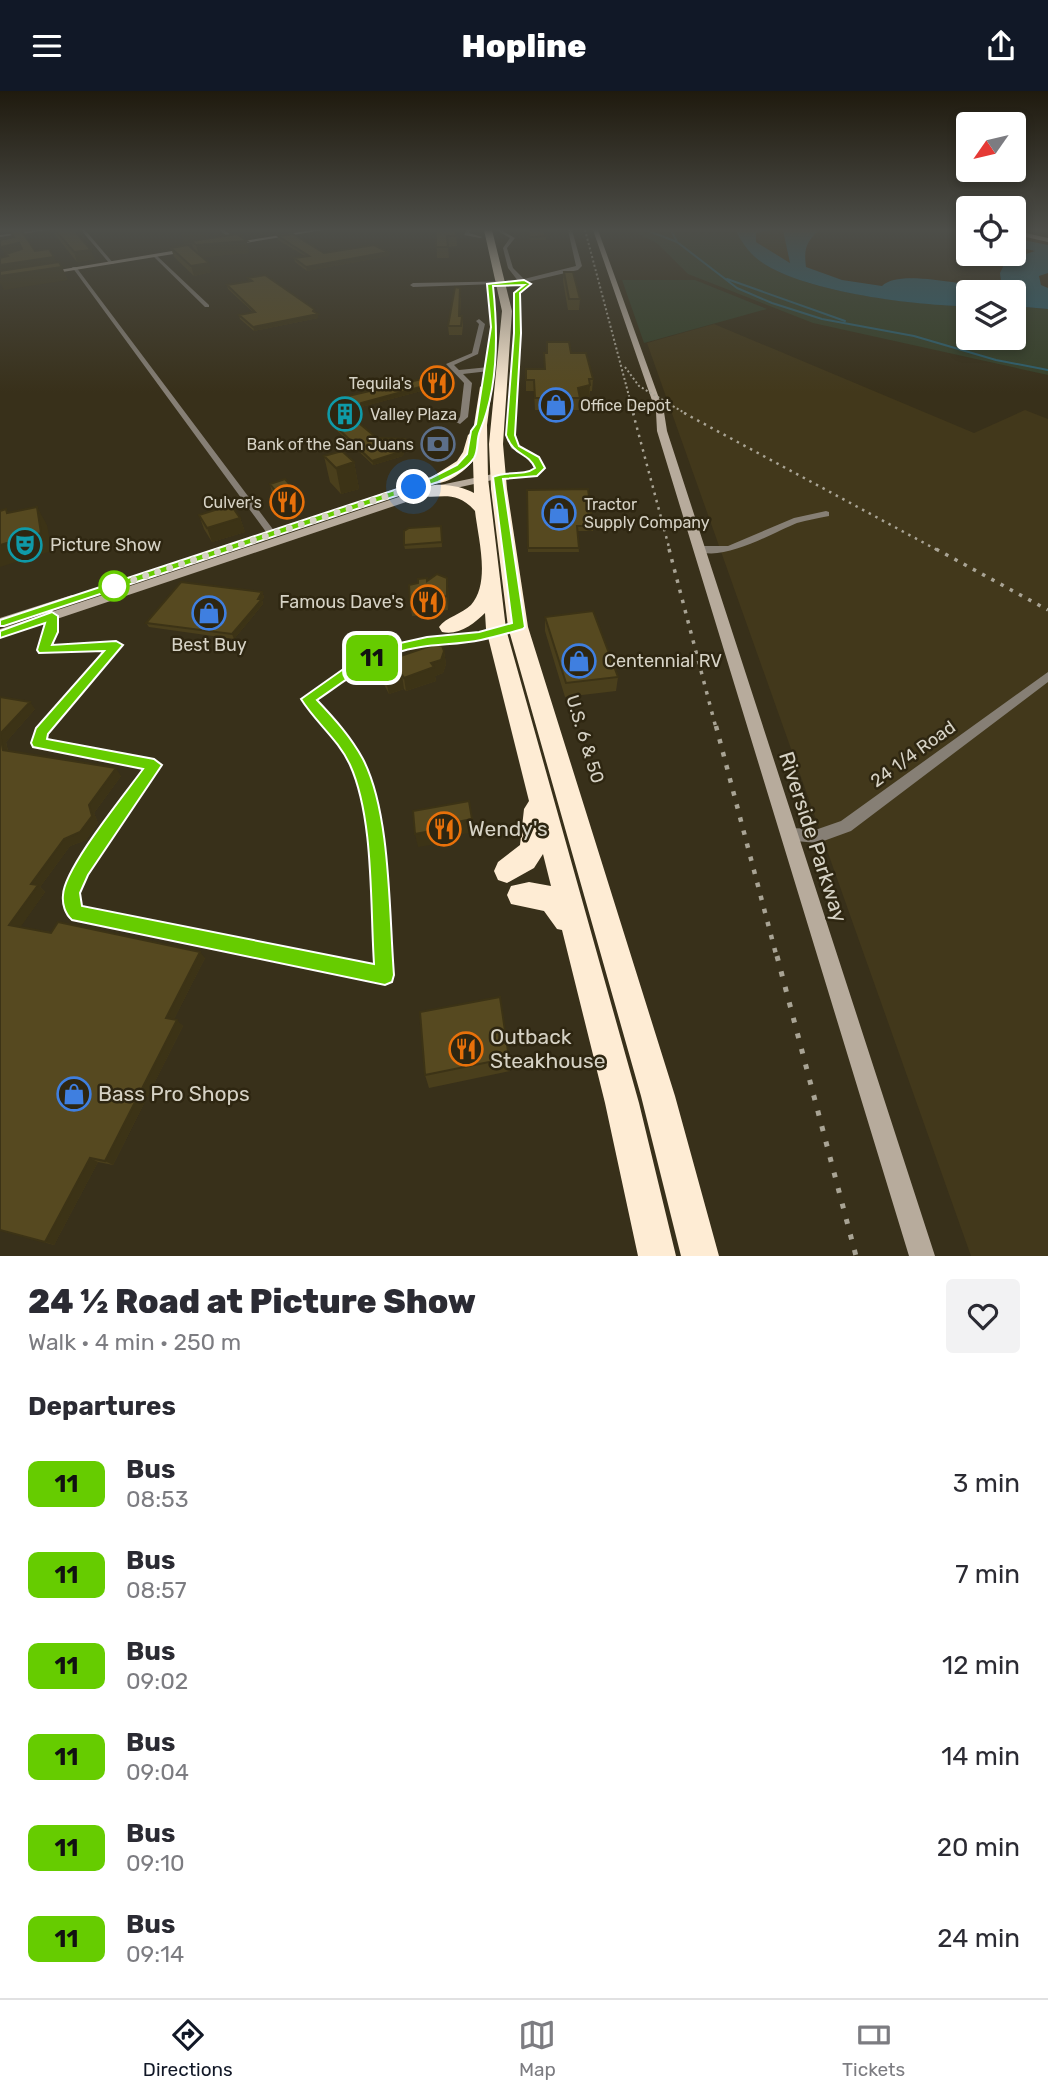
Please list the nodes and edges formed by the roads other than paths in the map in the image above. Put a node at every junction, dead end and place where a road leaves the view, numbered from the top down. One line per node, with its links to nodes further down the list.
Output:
1 (86, 284): 23 (street)
2 (184, 284): 10 (street)
3 (463, 284): 8 (street)
4 (492, 284): 9 (highway, U.S. 6 & 50); 11 (highway, U.S. 6 & 50)
5 (516, 284): 11 (highway)
6 (526, 284): 19 (street)
7 (614, 284): 24 (main road, Riverside Parkway)
8 (414, 285)
9 (492, 303)
10 (207, 306)
11 (506, 318): 16 (highway, U.S. 6 & 50)
12 (479, 321): 15 (street)
13 (494, 325): 14 (highway, U.S. 6 & 50)
14 (489, 369): 15 (street); 16 (highway); 18 (highway, U.S. 6 & 50)
15 (457, 372): 17 (street)
16 (497, 416): 19 (highway, U.S. 6 & 50)
17 (460, 422)
18 (481, 425): 19 (highway, U.S. 6 & 50); 20 (highway)
19 (489, 477): 20 (main road); 20 (main road); 21 (highway, U.S. 6 & 50); 35 (highway, U.S. 6 & 50)
20 (430, 486): 21 (highway); 23 (main road); 23 (main road)
21 (483, 510): 25 (highway, U.S. 6 & 50)
22 (826, 514): 24 (street)
23 (273, 538): 26 (main road); 28 (main road)
24 (699, 549): 31 (main road, Riverside Parkway)
25 (490, 582): 27 (highway); 30 (highway, U.S. 6 & 50)
26 (0, 623)
27 (449, 627)
28 (0, 633)
29 (1048, 676): 31 (street, 24 1/4 Road)
30 (538, 789): 32 (highway); 34 (highway, U.S. 6 & 50)
31 (789, 835): 37 (main road, Riverside Parkway)
32 (507, 871)
33 (521, 895): 34 (highway)
34 (579, 946): 36 (highway, U.S. 6 & 50)
35 (699, 1250)
36 (657, 1256)
37 (922, 1256)

